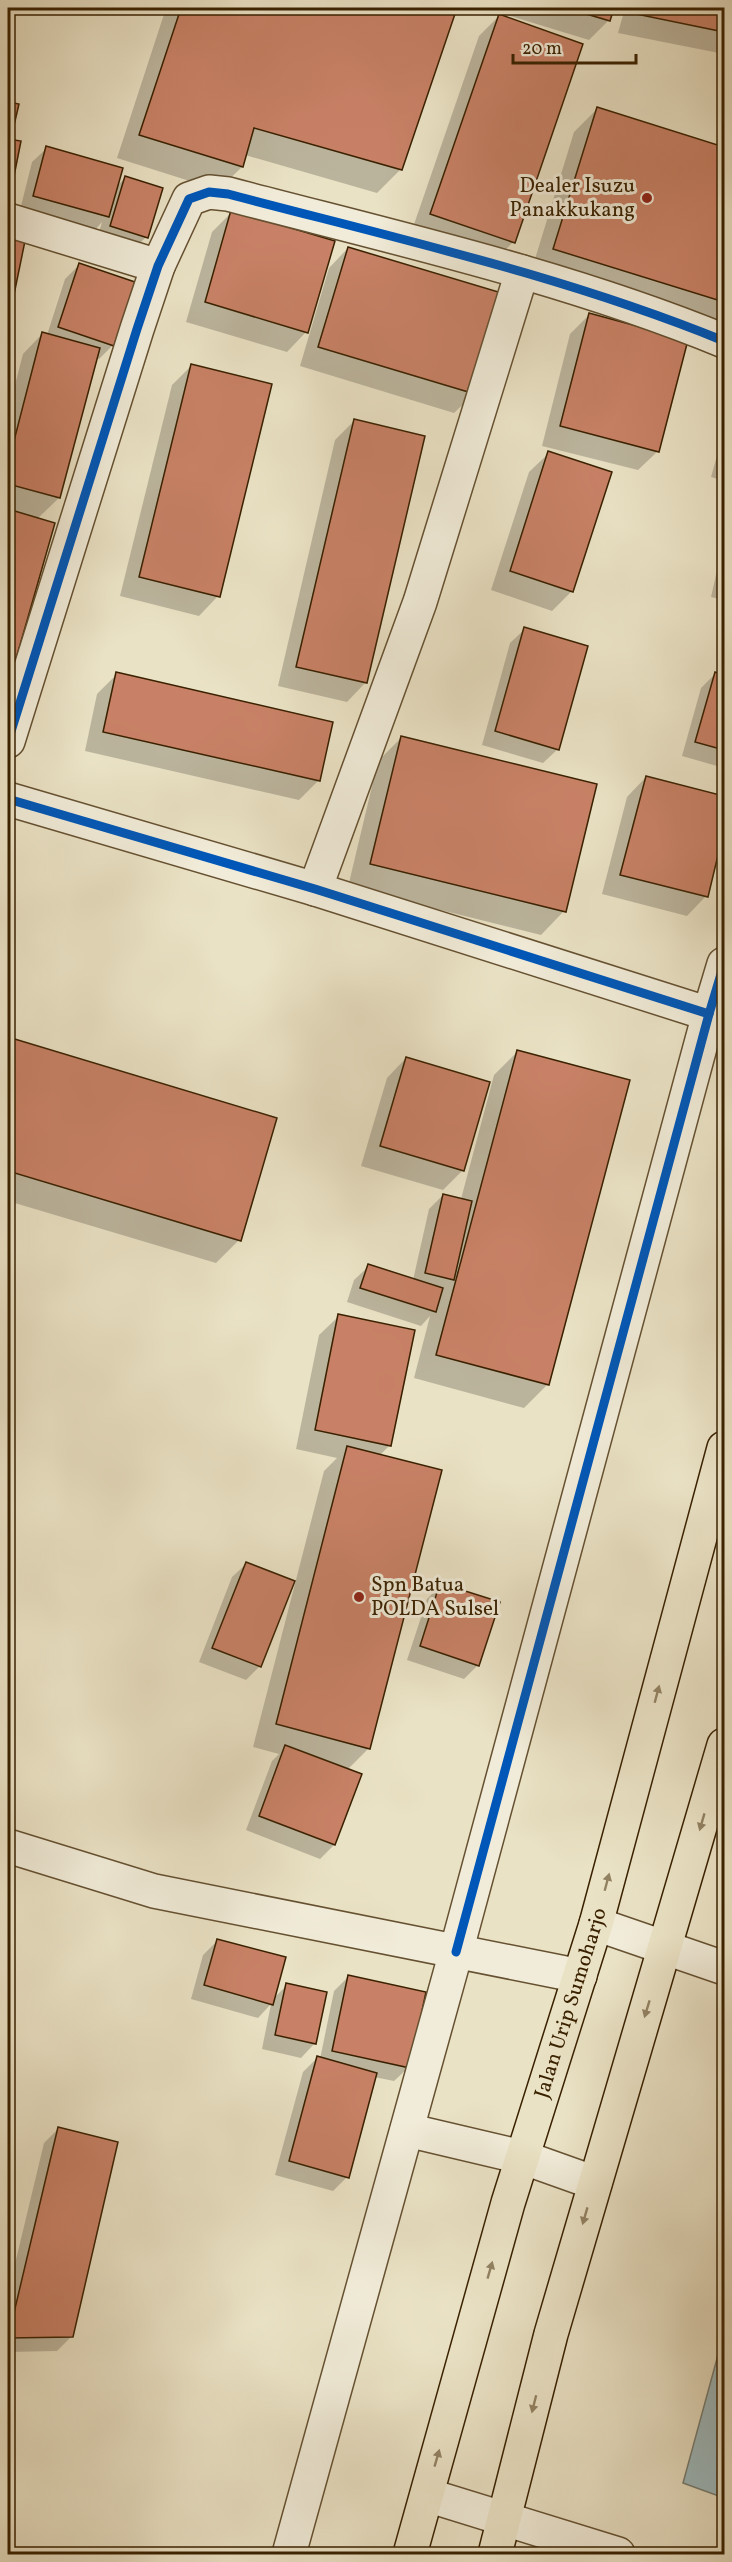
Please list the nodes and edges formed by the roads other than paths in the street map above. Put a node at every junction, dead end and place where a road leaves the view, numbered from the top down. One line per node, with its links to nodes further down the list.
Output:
1 (8, 220): 2 (street)
2 (158, 266): 3 (street); 5 (street)
3 (522, 272): 4 (street); 7 (street)
4 (724, 341)
5 (8, 741)
6 (8, 800): 7 (street)
7 (315, 889): 9 (street)
8 (724, 964): 9 (street)
9 (709, 1014): 15 (street)
10 (722, 1466): 13 (highway, Jalan Urip Sumoharjo, one-way to 10)
11 (724, 1745): 14 (highway, one-way to 14)
12 (8, 1846): 15 (street)
13 (596, 1924): 14 (street); 17 (highway, Jalan Urip Sumoharjo)
14 (666, 1949): 16 (street); 20 (highway, one-way to 20)
15 (456, 1952): 17 (street); 18 (street)
16 (724, 1968)
17 (580, 1976): 19 (highway, Jalan Urip Sumoharjo)
18 (407, 2130): 19 (street); 23 (street)
19 (522, 2157): 20 (street); 21 (highway, Jalan Urip Sumoharjo, one-way to 19)
20 (595, 2183): 22 (highway, one-way to 22)
21 (427, 2495): 22 (street); 24 (highway, Jalan Urip Sumoharjo)
22 (506, 2518): 25 (highway); 26 (street)
23 (289, 2554)
24 (410, 2554)
25 (495, 2554)
26 (618, 2554)

